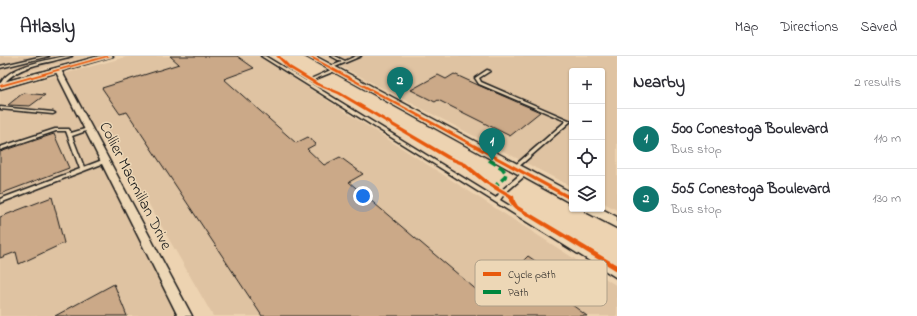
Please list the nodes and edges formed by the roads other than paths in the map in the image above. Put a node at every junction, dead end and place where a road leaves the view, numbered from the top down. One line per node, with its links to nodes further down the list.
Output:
1 (47, 56): 9 (lane)
2 (70, 56): 11 (lane)
3 (110, 56): 13 (street)
4 (263, 56): 15 (lane)
5 (308, 56): 12 (street)
6 (333, 56): 8 (lane)
7 (359, 56): 8 (lane)
8 (344, 62): 12 (lane)
9 (4, 66): 10 (lane); 11 (lane)
10 (0, 68)
11 (20, 69): 16 (lane)
12 (332, 69): 15 (lane); 23 (street)
13 (58, 70): 16 (street); 19 (street, Collier Macmillan Drive)
14 (488, 71): 23 (lane)
15 (306, 82): 27 (lane)
16 (1, 85)
17 (0, 108): 18 (lane)
18 (53, 113)
19 (88, 129): 20 (lane); 22 (street, Collier Macmillan Drive)
20 (70, 135): 21 (lane); 24 (lane)
21 (0, 149)
22 (105, 161): 24 (lane); 34 (street, Collier Macmillan Drive)
23 (514, 168): 25 (street)
24 (83, 170): 28 (lane)
25 (525, 173): 26 (street); 27 (lane)
26 (569, 197)
27 (497, 201): 31 (lane)
28 (0, 202)
29 (597, 212): 30 (street)
30 (617, 223)
31 (593, 260)
32 (607, 269): 33 (lane)
33 (617, 275)
34 (185, 316)

